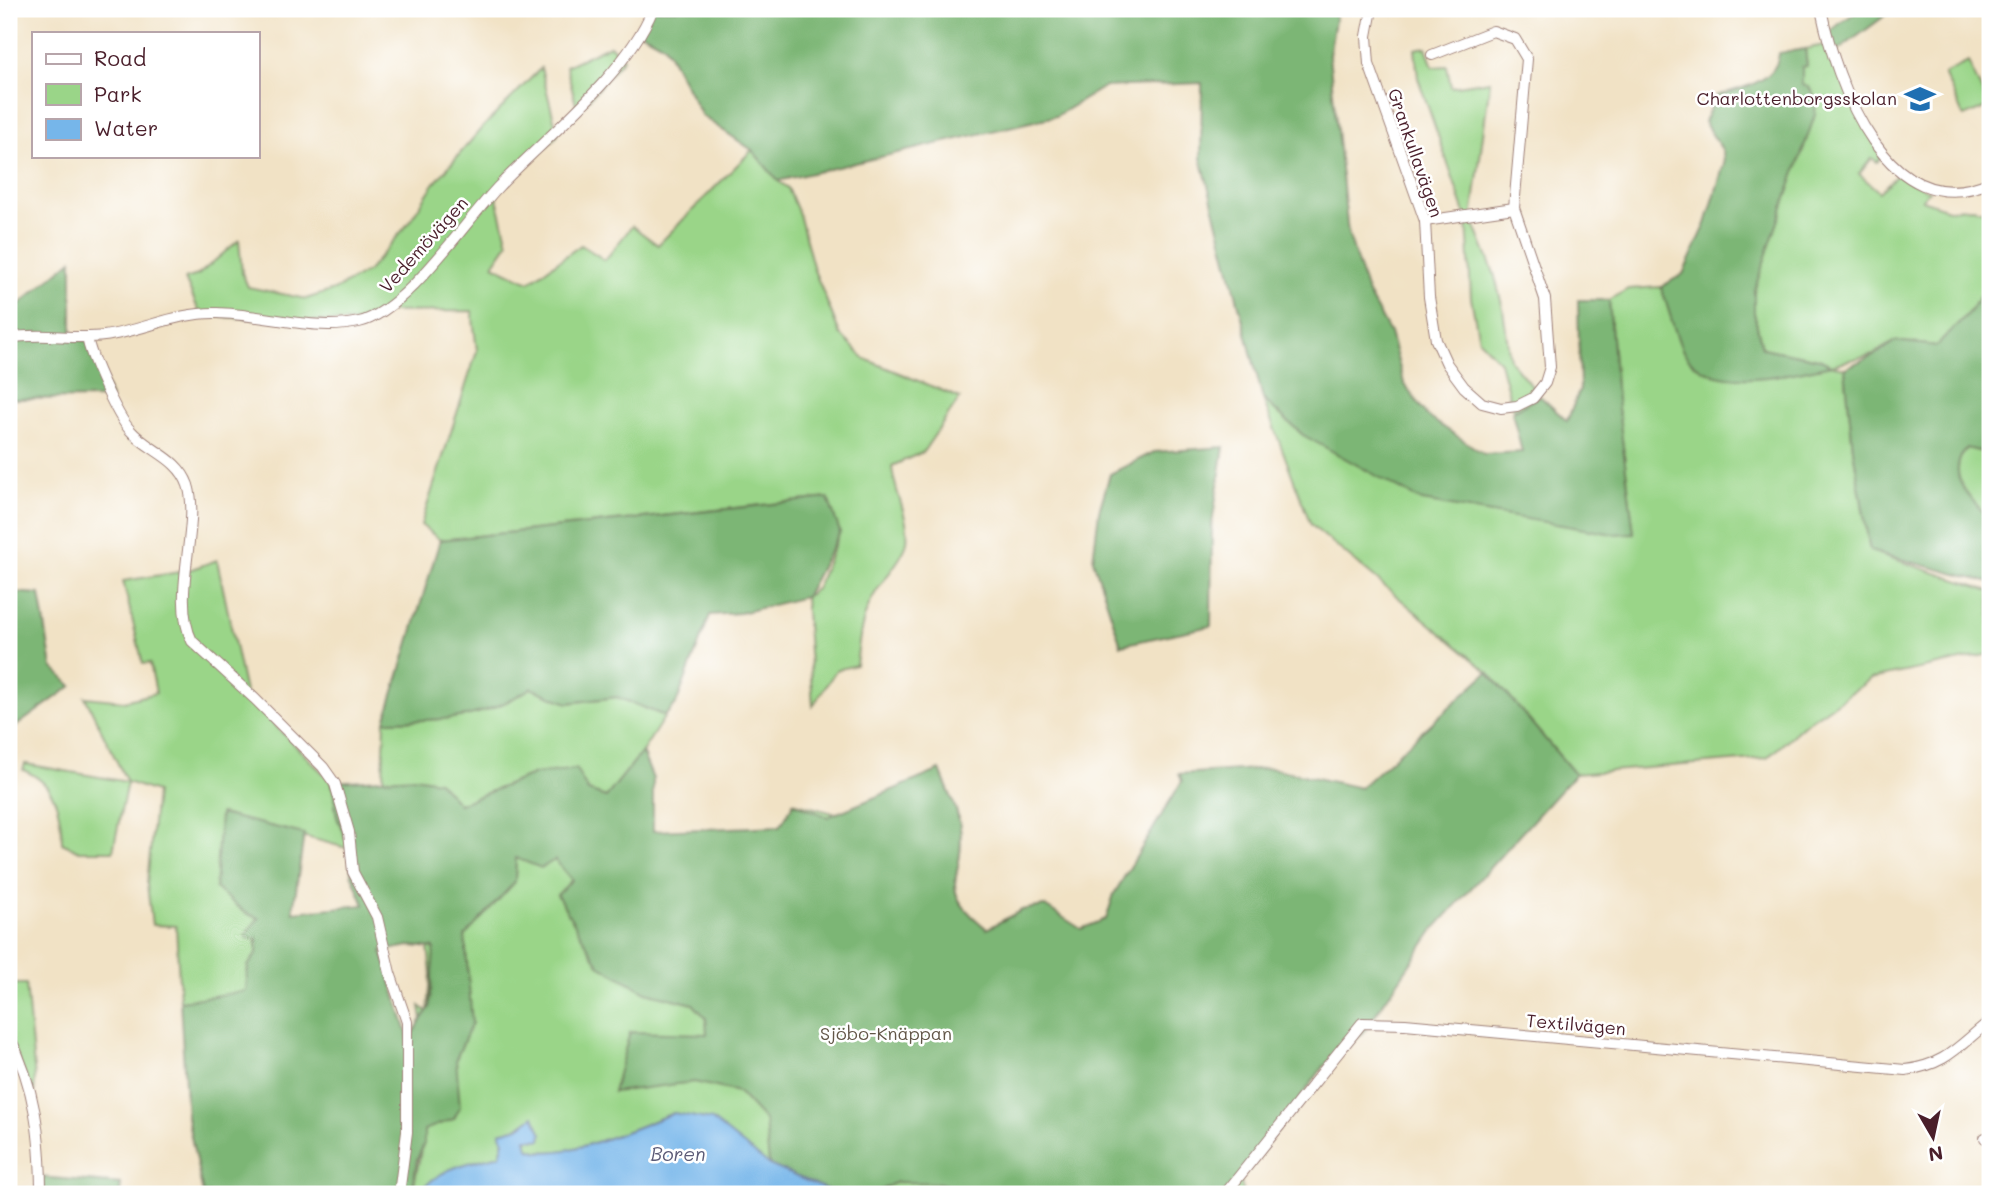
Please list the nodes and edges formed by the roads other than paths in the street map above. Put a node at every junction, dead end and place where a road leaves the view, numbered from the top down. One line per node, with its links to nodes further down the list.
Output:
1 (653, 9): 8 (street, Vedemövägen)
2 (1372, 9): 7 (street, Grankullavägen)
3 (1821, 9): 5 (street)
4 (1432, 55): 6 (street, Grankullavägen)
5 (1990, 182)
6 (1514, 208): 7 (street); 7 (street, Grankullavägen)
7 (1425, 221)
8 (87, 337): 9 (street, Vedemövägen); 13 (street)
9 (9, 338)
10 (1990, 1021): 14 (street, Textilvägen)
11 (9, 1036): 12 (street)
12 (41, 1194)
13 (399, 1194)
14 (1225, 1194)

